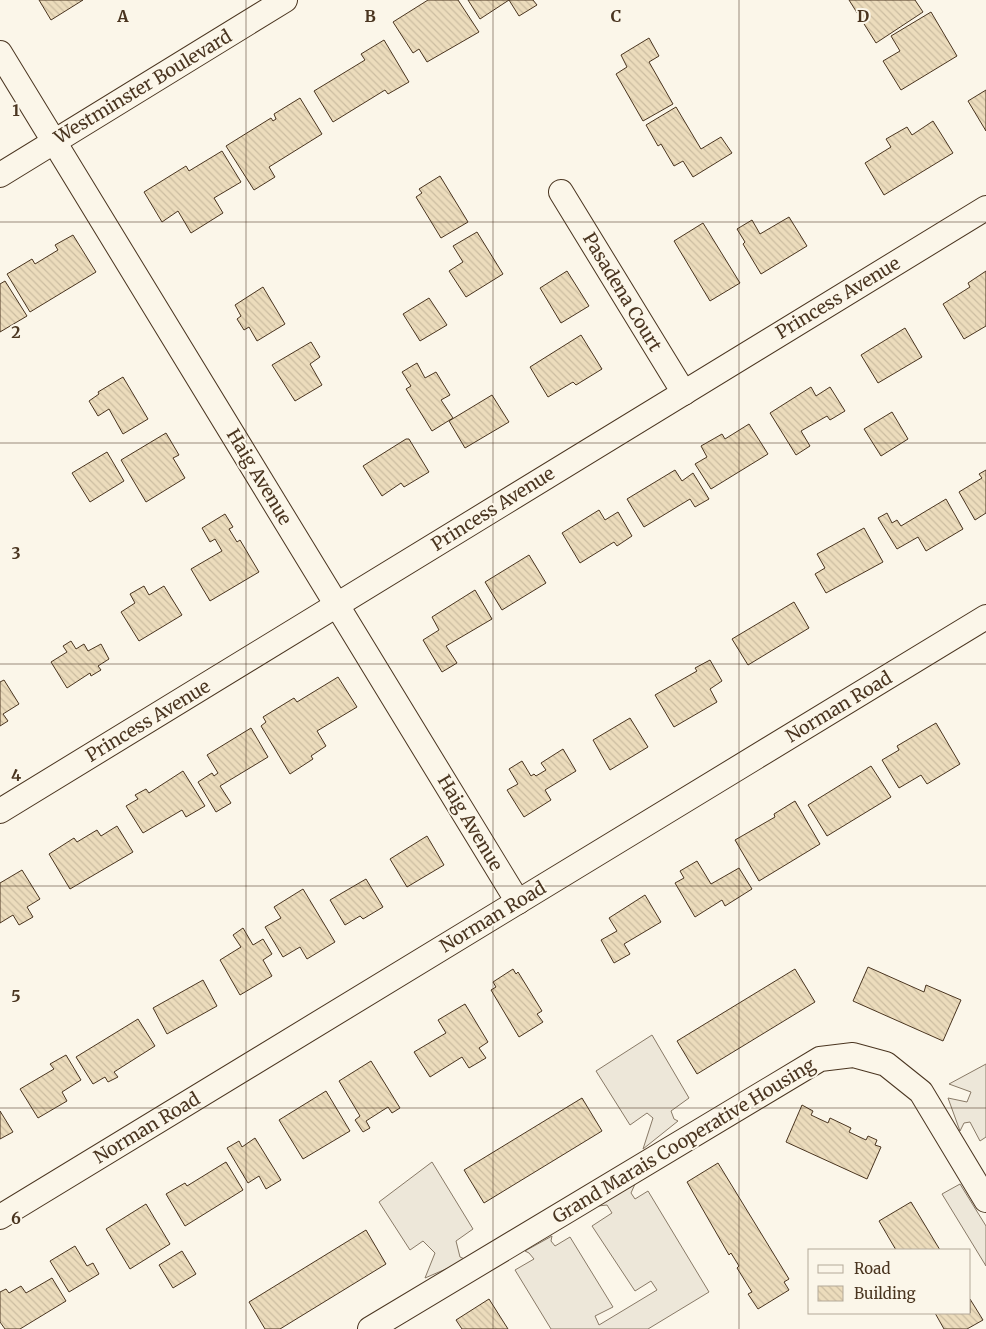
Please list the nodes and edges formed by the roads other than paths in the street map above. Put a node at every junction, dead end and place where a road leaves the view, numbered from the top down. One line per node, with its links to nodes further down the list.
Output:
1 (285, 0): 3 (street, Westminster Boulevard)
2 (0, 53): 3 (street, Haig Avenue)
3 (55, 141): 4 (street, Westminster Boulevard); 8 (street, Haig Avenue)
4 (0, 175)
5 (561, 192): 7 (street, Pasadena Court)
6 (986, 208): 7 (street, Princess Avenue)
7 (684, 393): 8 (street, Princess Avenue)
8 (337, 605): 10 (street, Princess Avenue); 11 (street, Haig Avenue)
9 (986, 617): 11 (street, Norman Road)
10 (0, 811)
11 (518, 902): 13 (street, Norman Road)
12 (986, 1200): 14 (street, Grand Marais Cooperative Housing)
13 (0, 1217)
14 (370, 1329)

